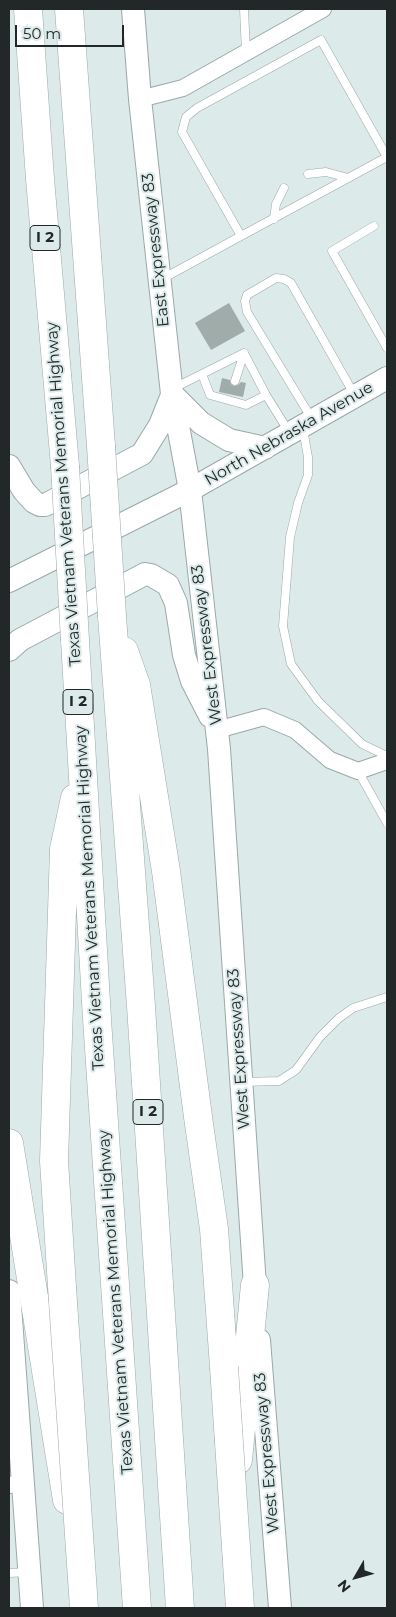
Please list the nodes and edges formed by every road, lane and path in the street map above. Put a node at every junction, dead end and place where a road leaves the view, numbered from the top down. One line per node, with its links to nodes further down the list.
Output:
1 (17, 9): 13 (highway)
2 (28, 9): 13 (highway, Texas Vietnam Veterans Memorial Highway / I 2)
3 (69, 9): 19 (highway, I 2)
4 (86, 9): 19 (highway)
5 (133, 9): 9 (main road, East Expressway 83)
6 (244, 9): 8 (lane)
7 (323, 9): 8 (street)
8 (246, 52): 9 (street)
9 (140, 98): 18 (main road, East Expressway 83)
10 (387, 157): 12 (lane); 17 (lane)
11 (308, 174): 12 (lane)
12 (348, 178): 15 (lane)
13 (40, 179): 38 (highway, Texas Vietnam Veterans Memorial Highway / I 2, bridge)
14 (284, 188): 15 (lane)
15 (274, 218): 17 (lane)
16 (374, 226): 20 (lane)
17 (241, 236): 18 (lane)
18 (160, 281): 25 (main road, East Expressway 83)
19 (93, 327): 33 (highway, I 2, bridge)
20 (387, 348)
21 (244, 354): 22 (lane); 24 (lane); 26 (lane)
22 (202, 374): 25 (lane); 26 (lane)
23 (387, 378): 27 (main road, North Nebraska Avenue)
24 (235, 381)
25 (172, 391): 29 (main road); 30 (main road); 31 (main road, East Expressway 83)
26 (266, 395): 28 (lane)
27 (355, 396): 28 (main road, North Nebraska Avenue); 28 (lane)
28 (302, 427): 29 (main road, North Nebraska Avenue); 36 (lane)
29 (265, 448): 31 (main road, North Nebraska Avenue)
30 (9, 466)
31 (190, 490): 32 (main road, North Nebraska Avenue); 35 (main road, West Expressway 83)
32 (9, 581)
33 (112, 616): 51 (highway, I 2); 53 (highway, bridge)
34 (9, 650): 35 (main road)
35 (217, 730): 39 (street); 42 (main road, West Expressway 83)
36 (387, 756)
37 (387, 761): 39 (street)
38 (82, 764): 49 (highway, bridge); 50 (highway, Texas Vietnam Veterans Memorial Highway / I 2)
39 (358, 770): 40 (lane)
40 (387, 822)
41 (387, 997): 42 (lane)
42 (242, 1082): 44 (main road, West Expressway 83)
43 (9, 1144): 49 (highway)
44 (255, 1286): 52 (highway); 54 (main road, West Expressway 83)
45 (9, 1291): 46 (main road)
46 (16, 1484): 47 (main road)
47 (19, 1572): 48 (main road)
48 (32, 1608)
49 (85, 1608)
50 (138, 1608)
51 (180, 1608)
52 (226, 1608)
53 (240, 1608)
54 (280, 1608)

